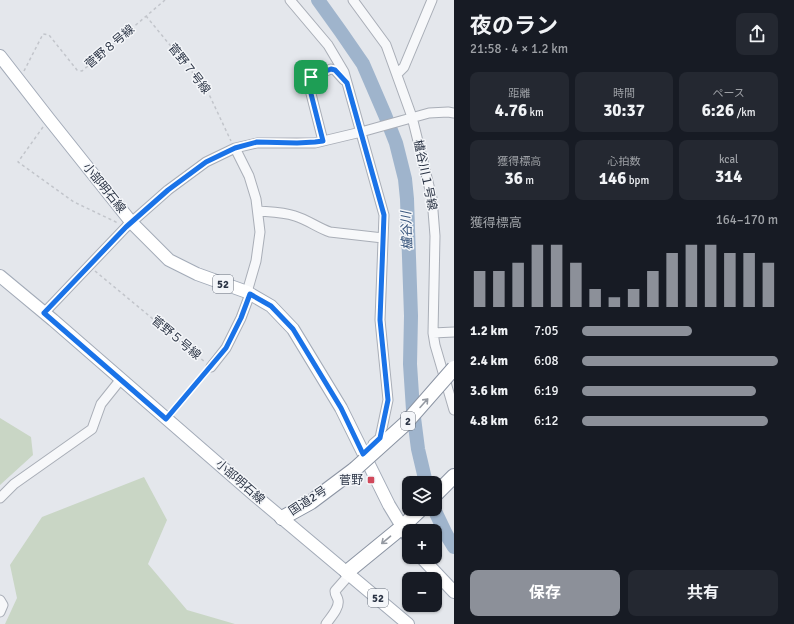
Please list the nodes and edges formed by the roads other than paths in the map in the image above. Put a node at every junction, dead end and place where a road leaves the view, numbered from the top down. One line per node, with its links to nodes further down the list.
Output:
1 (290, 0): 6 (street)
2 (353, 0): 5 (street, 櫨谷川１号線)
3 (432, 0): 5 (street)
4 (0, 56): 13 (main road, 小部明石線 / 52)
5 (397, 74): 8 (street, 櫨谷川１号線)
6 (347, 83): 9 (street); 10 (street)
7 (454, 113): 8 (street)
8 (412, 117): 9 (street); 19 (street, 櫨谷川１号線)
9 (361, 132): 10 (street); 14 (street)
10 (323, 141): 11 (street)
11 (235, 148): 12 (street); 13 (street)
12 (258, 211): 14 (street); 16 (street)
13 (129, 225): 16 (main road, 小部明石線 / 52); 17 (street)
14 (383, 238): 24 (street)
15 (0, 276): 17 (main road, 小部明石線 / 52)
16 (248, 293): 20 (street); 24 (main road, 小部明石線 / 52)
17 (44, 313): 22 (main road, 小部明石線 / 52)
18 (454, 332): 19 (street)
19 (433, 333): 23 (street, 櫨谷川１号線)
20 (210, 367)
21 (454, 368): 28 (highway, 国道2号 / 2, one-way to 21, bridge)
22 (121, 379): 27 (street); 28 (main road, 小部明石線 / 52)
23 (454, 410)
24 (363, 454): 29 (main road, 小部明石線 / 52)
25 (454, 476): 26 (highway)
26 (442, 488)
27 (0, 498)
28 (282, 518): 32 (main road, 小部明石線 / 52)
29 (402, 526)
30 (402, 535): 32 (highway, one-way to 32)
31 (428, 564): 33 (main road)
32 (348, 573): 36 (street); 37 (main road, 小部明石線 / 52)
33 (454, 592)
34 (0, 600): 35 (street)
35 (0, 612)
36 (326, 624)
37 (408, 624)

